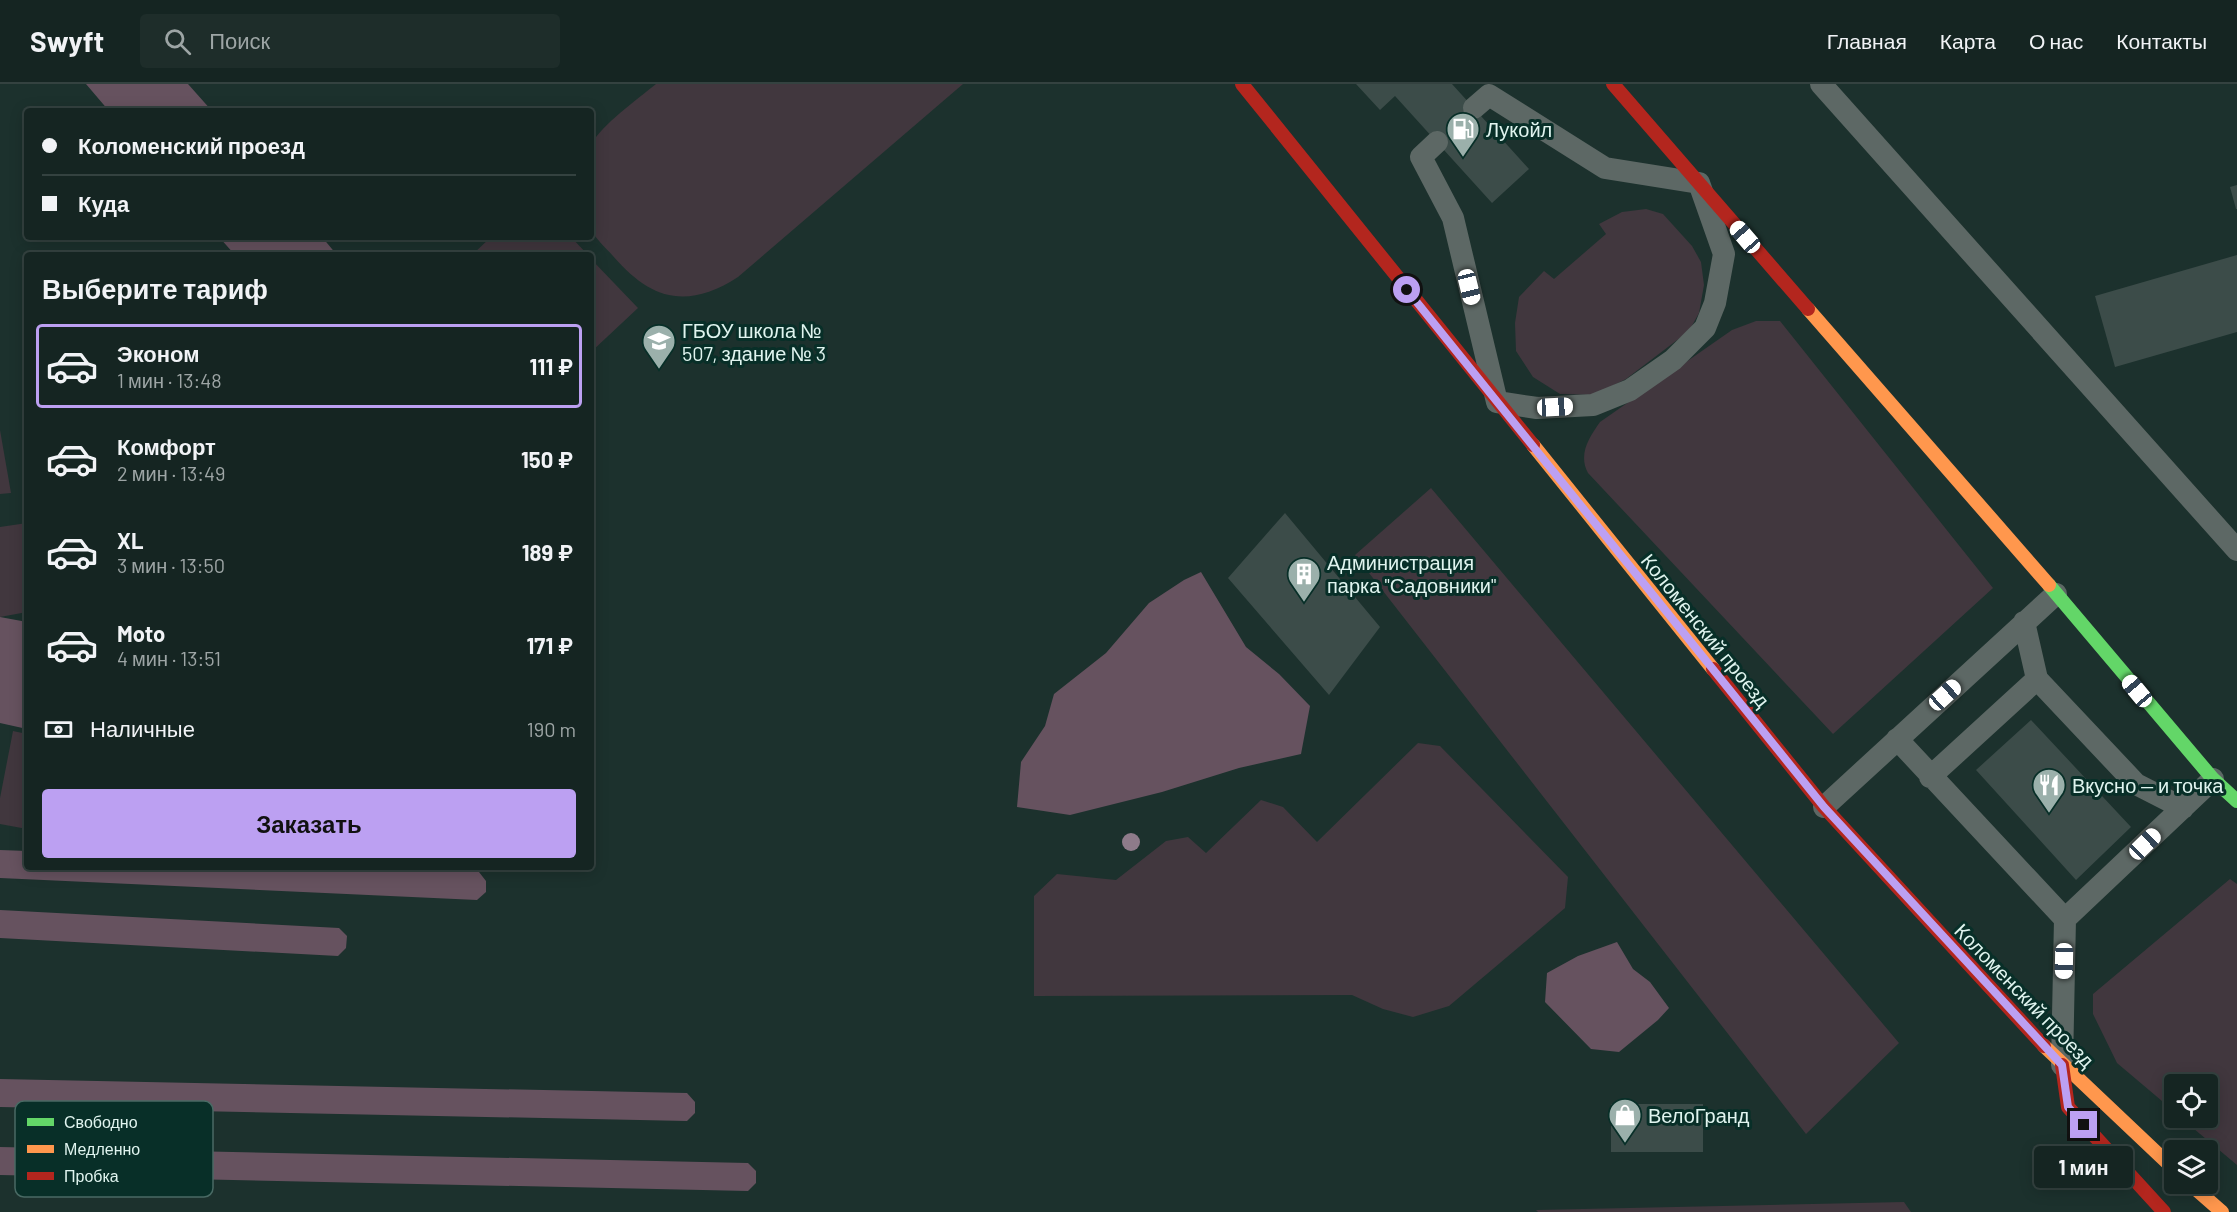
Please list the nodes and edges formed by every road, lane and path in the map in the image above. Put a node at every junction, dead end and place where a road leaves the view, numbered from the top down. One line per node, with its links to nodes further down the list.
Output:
1 (1242, 84): 7 (main road, Коломенский проезд)
2 (1613, 84): 6 (main road)
3 (1821, 84): 8 (lane)
4 (1474, 108): 6 (lane)
5 (1437, 142): 7 (lane)
6 (1699, 183): 7 (lane); 9 (main road)
7 (1497, 402): 16 (main road, Коломенский проезд)
8 (2237, 550)
9 (2056, 594): 10 (lane); 14 (main road)
10 (2024, 622): 11 (lane); 12 (lane)
11 (2037, 679): 13 (lane); 17 (lane)
12 (1897, 739): 13 (lane); 16 (lane)
13 (1930, 777): 18 (lane)
14 (2212, 779): 15 (main road); 17 (lane)
15 (2237, 801)
16 (1824, 807): 19 (main road, Коломенский проезд)
17 (2183, 808): 18 (lane)
18 (2065, 919): 19 (lane)
19 (2062, 1065): 20 (main road, Коломенский проезд); 22 (main road)
20 (2164, 1160)
21 (2201, 1194): 23 (main road)
22 (2164, 1212)
23 (2222, 1212)

